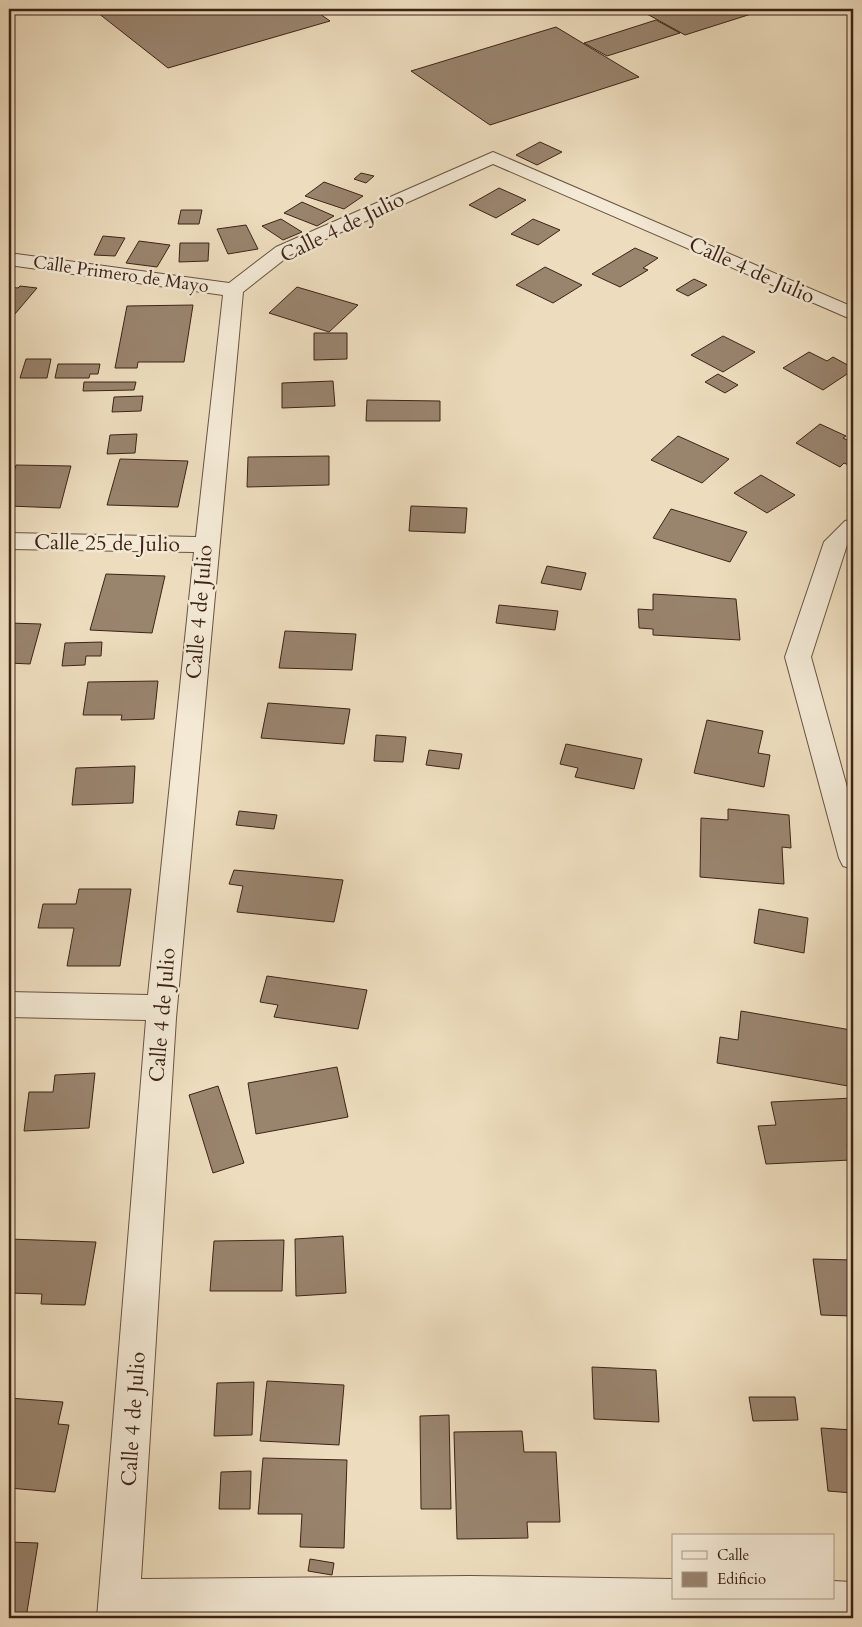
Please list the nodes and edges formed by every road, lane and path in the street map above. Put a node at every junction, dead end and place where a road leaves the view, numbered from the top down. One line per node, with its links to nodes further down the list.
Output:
1 (9, 259): 2 (street, Calle Primero de Mayo)
2 (233, 290): 3 (street, Calle 4 de Julio); 6 (street, Calle 4 de Julio)
3 (853, 314)
4 (853, 526): 7 (street)
5 (9, 542): 6 (street, Calle 25 de Julio)
6 (205, 545): 9 (street, Calle 4 de Julio)
7 (853, 858)
8 (9, 1004): 9 (street)
9 (161, 1008): 13 (street, Calle 4 de Julio)
10 (672, 1598): 13 (street)
11 (802, 1600): 12 (street)
12 (853, 1601)
13 (118, 1609)

